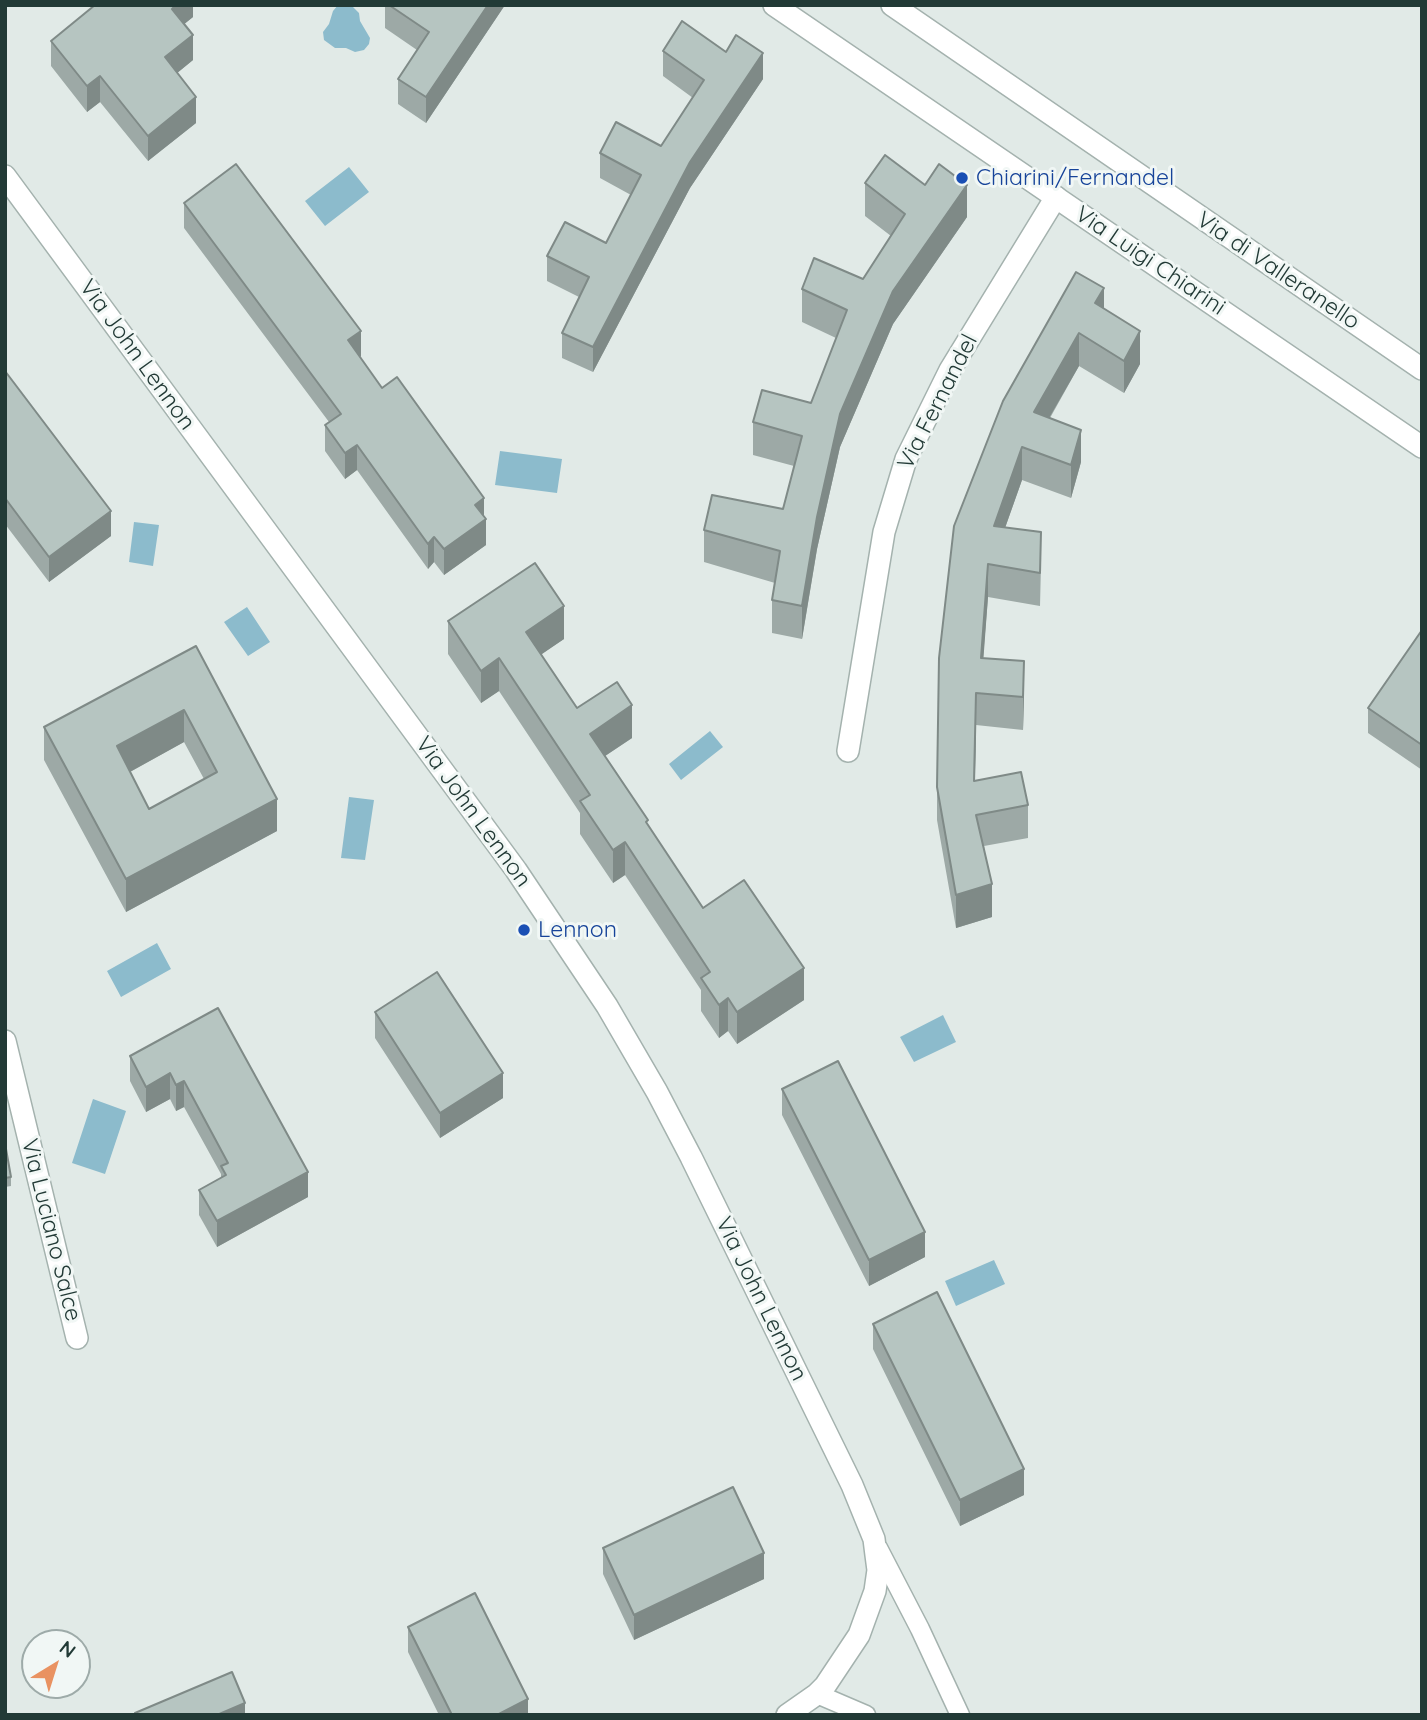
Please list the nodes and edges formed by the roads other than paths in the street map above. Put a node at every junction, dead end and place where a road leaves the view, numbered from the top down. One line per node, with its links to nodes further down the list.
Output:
1 (775, 5): 4 (street, Via Luigi Chiarini)
2 (892, 5): 5 (street, Via di Valleranello)
3 (5, 176): 10 (street, Via John Lennon)
4 (1056, 197): 6 (street, Via Luigi Chiarini); 7 (street, Via Fernandel)
5 (1422, 369)
6 (1422, 447)
7 (848, 751)
8 (5, 1041): 9 (street, Via Luciano Salce)
9 (78, 1338)
10 (874, 1539): 11 (street, Via John Lennon); 14 (lane)
11 (817, 1694): 12 (street, Via John Lennon); 13 (lane)
12 (787, 1715)
13 (866, 1715)
14 (960, 1715)

